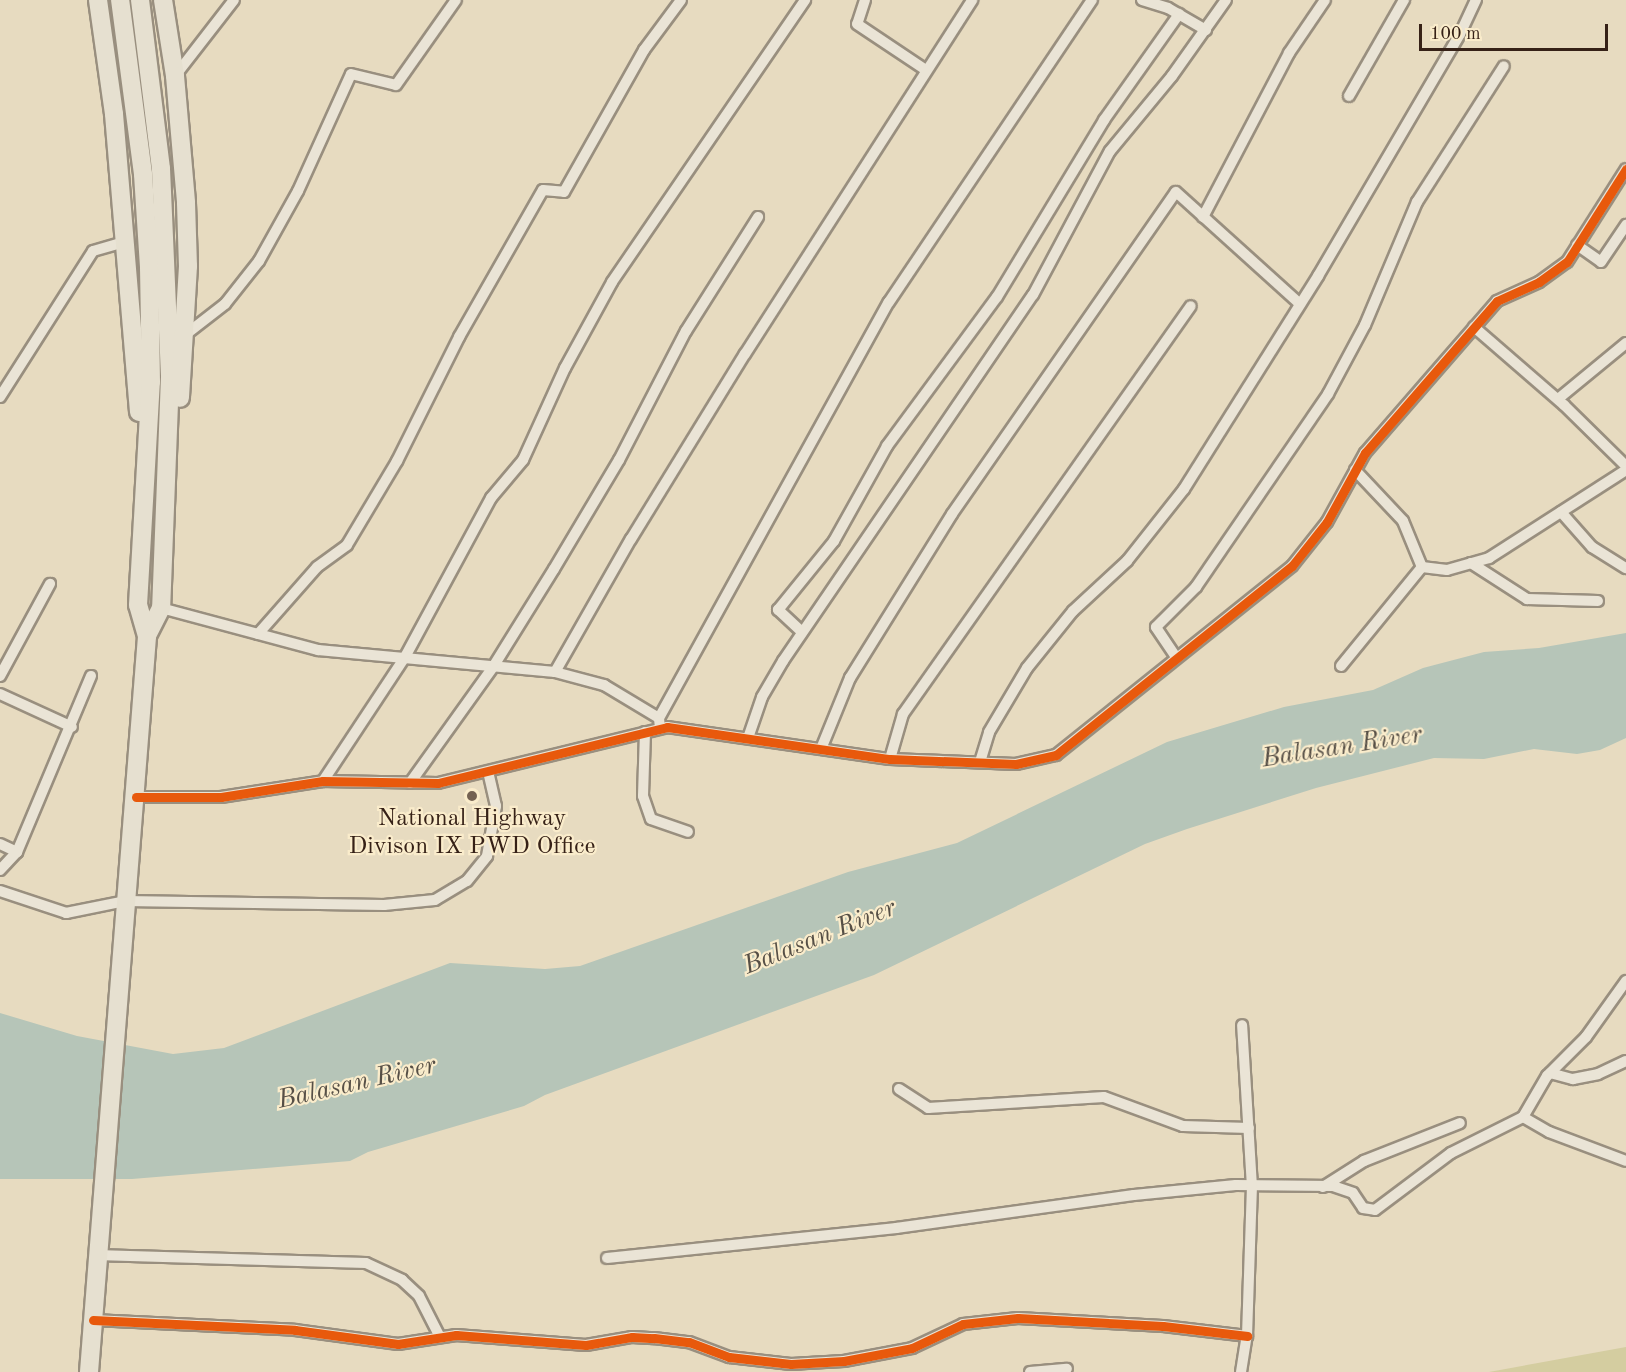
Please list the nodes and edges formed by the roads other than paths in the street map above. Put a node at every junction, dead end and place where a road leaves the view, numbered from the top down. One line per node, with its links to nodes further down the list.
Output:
1 (98, 0): 28 (highway)
2 (120, 0): 30 (highway)
3 (140, 0): 30 (highway)
4 (163, 0): 22 (highway)
5 (234, 0): 22 (street)
6 (456, 0): 34 (street)
7 (681, 0): 50 (street)
8 (805, 0): 52 (street)
9 (865, 0): 21 (street)
10 (972, 0): 21 (street)
11 (1092, 0): 60 (street)
12 (1142, 0): 17 (street)
13 (1226, 0): 19 (street)
14 (1325, 0): 26 (street)
15 (1404, 0): 23 (street)
16 (1476, 0): 31 (street)
17 (1171, 4): 18 (street)
18 (1179, 14): 19 (street); 49 (street)
19 (1206, 30): 49 (street)
20 (1504, 66): 53 (street)
21 (926, 70): 56 (street)
22 (175, 76): 34 (highway)
23 (1349, 96)
24 (1626, 169): 29 (street)
25 (758, 217): 55 (street)
26 (1203, 217): 31 (street); 64 (street)
27 (1626, 225): 29 (street)
28 (125, 242): 36 (street); 39 (highway)
29 (1577, 245): 33 (street)
30 (158, 266): 38 (highway); 39 (highway)
31 (1300, 304): 66 (street)
32 (1191, 306): 65 (street)
33 (1474, 327): 37 (street); 41 (street)
34 (184, 335): 38 (highway)
35 (1626, 343): 37 (street)
36 (0, 397)
37 (1558, 399): 40 (street)
38 (169, 458): 48 (highway)
39 (148, 459): 51 (highway)
40 (1626, 468): 42 (street)
41 (1355, 470): 44 (street); 53 (street)
42 (1561, 512): 43 (street); 45 (street)
43 (1471, 563): 44 (street); 47 (street)
44 (1422, 567): 54 (street)
45 (1626, 568)
46 (50, 584): 57 (street)
47 (1598, 601)
48 (161, 608): 50 (street); 51 (highway)
49 (802, 632): 63 (street)
50 (258, 634): 52 (street)
51 (147, 636): 70 (highway)
52 (405, 657): 55 (street); 68 (street)
53 (1176, 657): 66 (street)
54 (1341, 666)
55 (493, 667): 56 (street); 69 (street)
56 (555, 672): 60 (street)
57 (0, 676)
58 (91, 676): 61 (street)
59 (0, 694): 61 (street)
60 (660, 723): 62 (street); 63 (street)
61 (72, 727): 73 (street)
62 (645, 732): 67 (street); 71 (street)
63 (748, 738): 64 (street)
64 (820, 749): 65 (street)
65 (890, 759): 66 (street)
66 (980, 762)
67 (488, 772): 69 (street); 76 (street)
68 (323, 781): 69 (street); 70 (street)
69 (410, 783)
70 (136, 797): 76 (highway)
71 (688, 832)
72 (0, 844): 73 (street)
73 (17, 852): 74 (street)
74 (0, 870)
75 (0, 891): 76 (street)
76 (125, 901): 88 (highway)
77 (1626, 981): 80 (street)
78 (1242, 1025): 84 (street)
79 (1626, 1061): 80 (street)
80 (1550, 1072): 82 (street)
81 (899, 1089): 84 (street)
82 (1523, 1117): 85 (street); 87 (street)
83 (1460, 1123): 87 (street)
84 (1249, 1128): 86 (street)
85 (1626, 1161)
86 (1252, 1187): 87 (street); 89 (street); 92 (street)
87 (1322, 1187)
88 (96, 1255): 90 (highway); 91 (street)
89 (607, 1258)
90 (93, 1320): 91 (street); 94 (highway)
91 (440, 1336): 92 (street)
92 (1247, 1336): 96 (street)
93 (1067, 1369): 95 (street)
94 (89, 1372)
95 (1030, 1372)
96 (1241, 1372)

